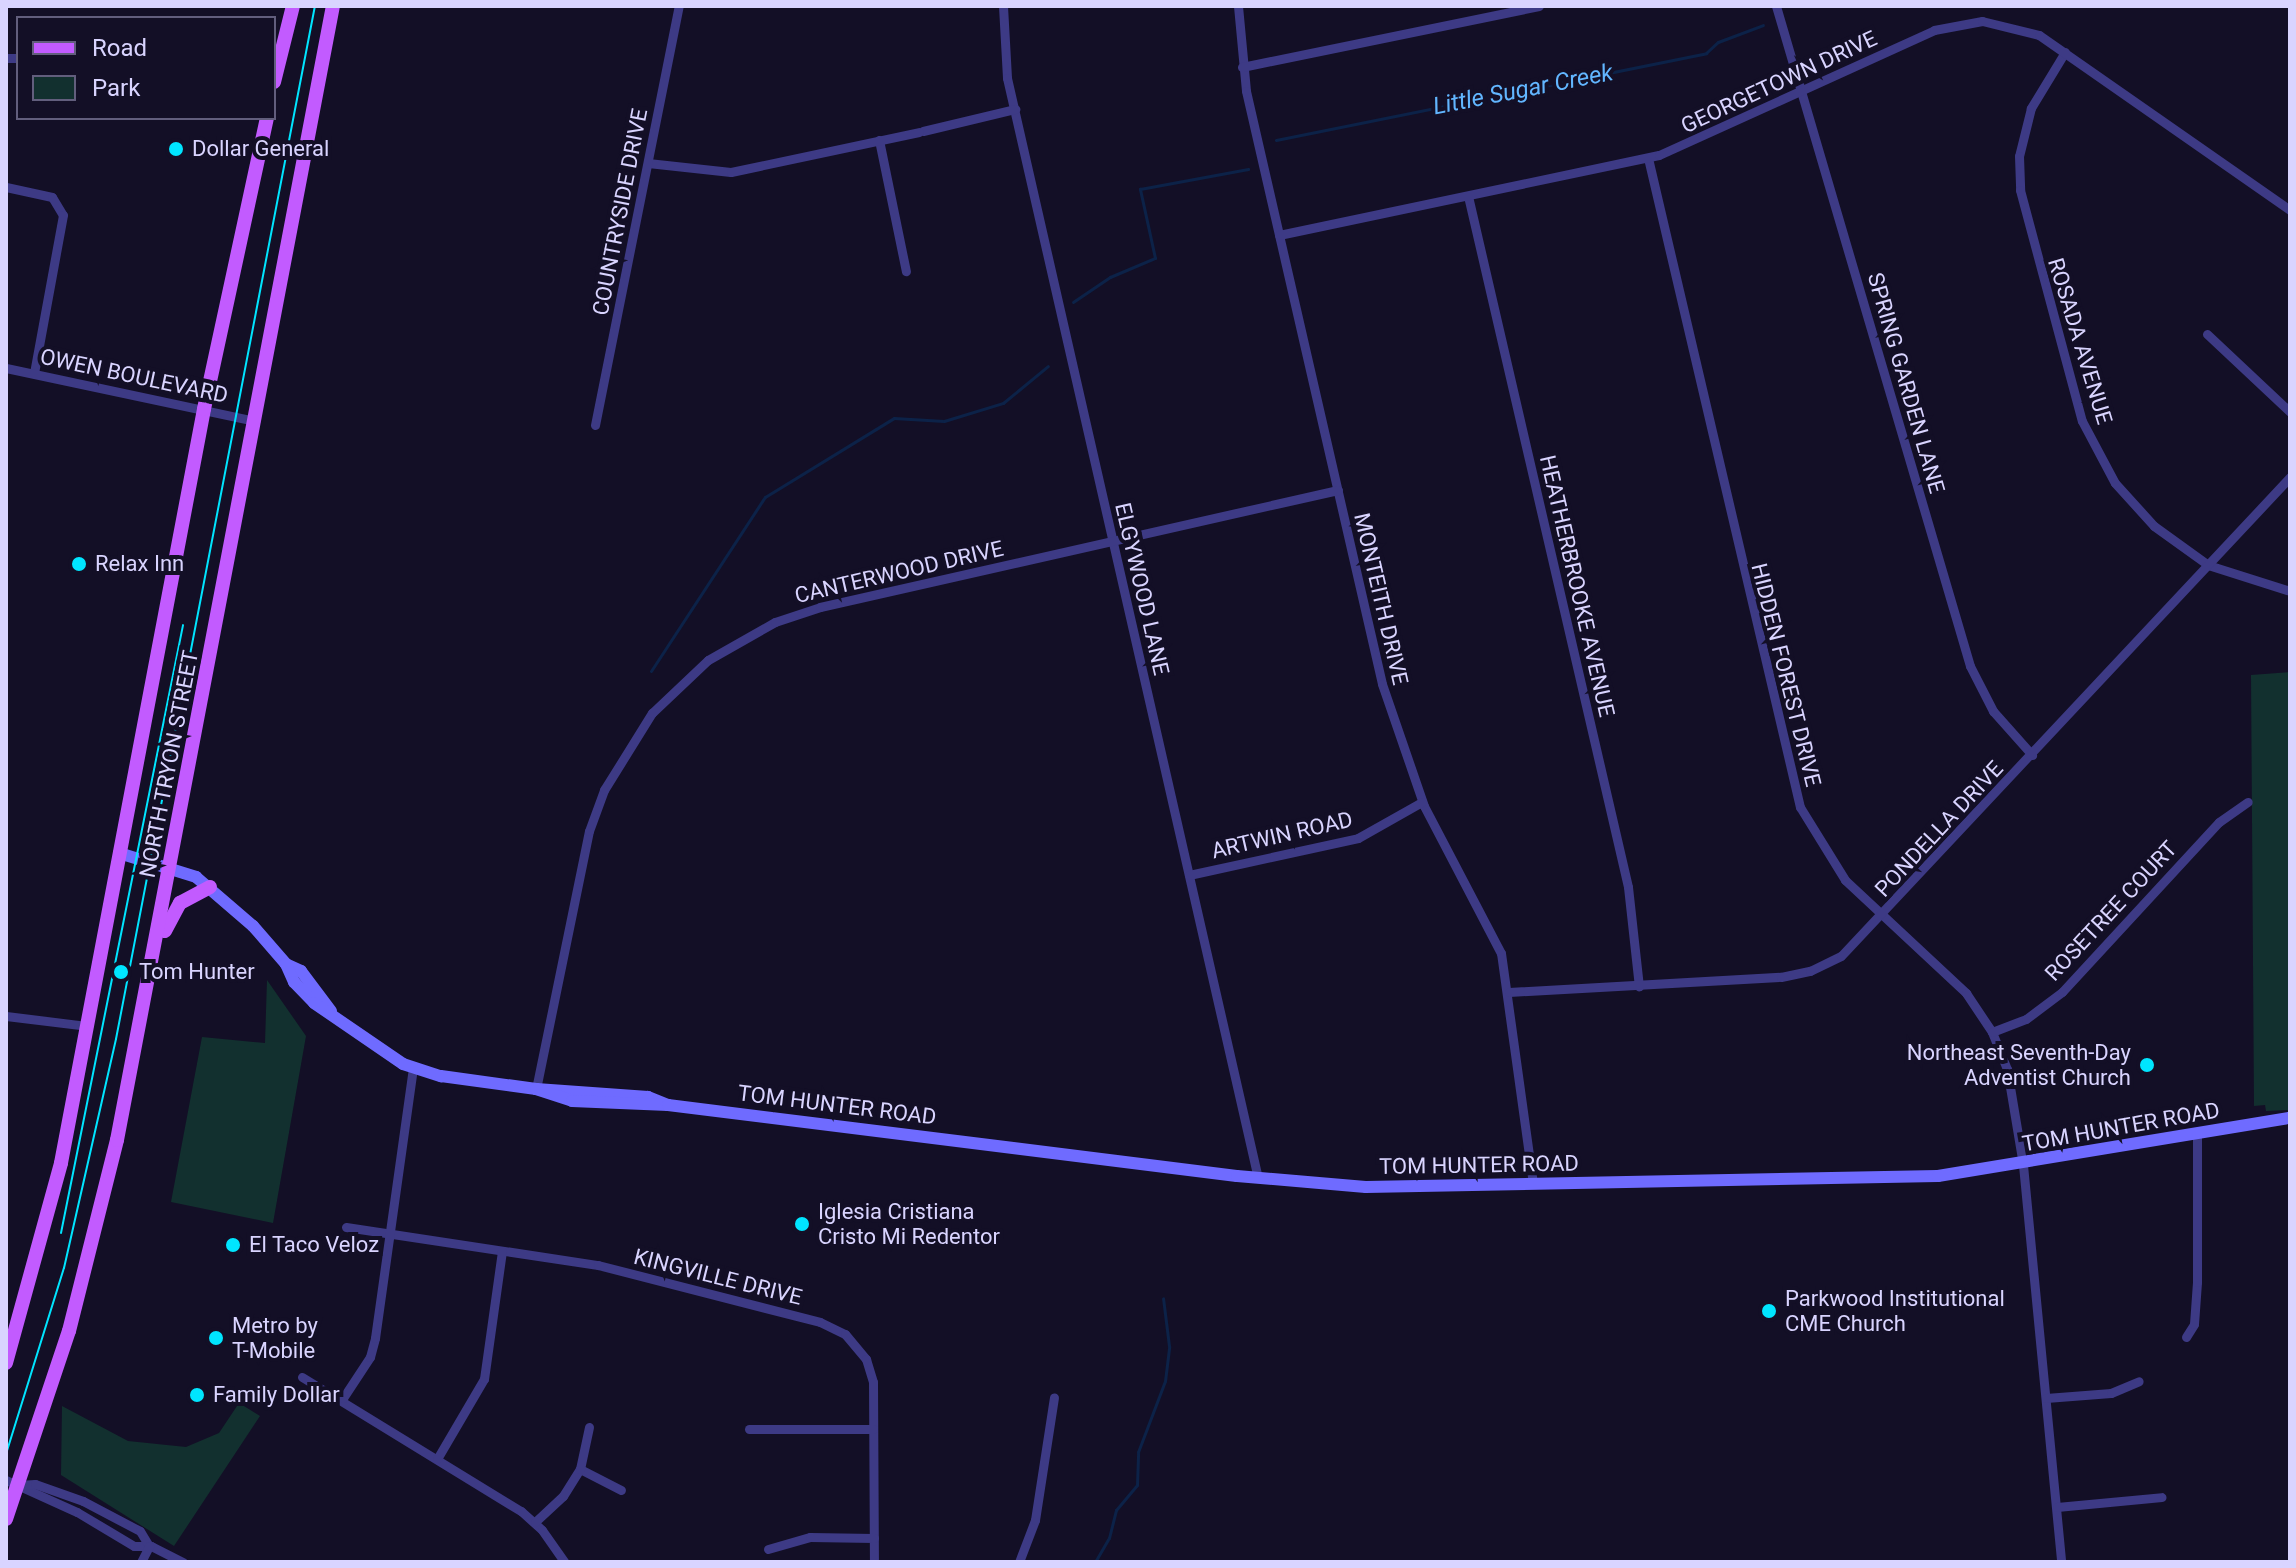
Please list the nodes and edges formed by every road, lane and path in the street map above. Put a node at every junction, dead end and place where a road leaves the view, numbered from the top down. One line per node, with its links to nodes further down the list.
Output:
1 (293, 6): 10 (main road)
2 (333, 6): 27 (main road, NORTH TRYON STREET)
3 (679, 6): 16 (street, COUNTRYSIDE DRIVE)
4 (1003, 6): 12 (street, ELGYWOOD LANE)
5 (1238, 6): 9 (street, MONTEITH DRIVE)
6 (1539, 6): 9 (street)
7 (1776, 6): 11 (street, SPRING GARDEN LANE)
8 (2065, 52): 11 (street, GEORGETOWN DRIVE); 19 (street, GEORGETOWN DRIVE); 32 (street, ROSADA AVENUE)
9 (1242, 67): 20 (street, MONTEITH DRIVE)
10 (276, 72)
11 (1802, 92): 15 (street, GEORGETOWN DRIVE); 34 (street, SPRING GARDEN LANE)
12 (1015, 109): 14 (street); 31 (street, ELGYWOOD LANE)
13 (267, 120): 25 (main road, NORTH TRYON STREET)
14 (879, 140): 16 (street); 21 (street)
15 (1648, 158): 18 (street, GEORGETOWN DRIVE); 41 (street, HIDDEN FOREST DRIVE)
16 (648, 163): 28 (street, COUNTRYSIDE DRIVE)
17 (6, 187): 24 (street)
18 (1468, 196): 20 (street, GEORGETOWN DRIVE); 43 (street, HEATHERBROOKE AVENUE)
19 (2290, 210)
20 (1279, 235): 30 (street, MONTEITH DRIVE)
21 (906, 271)
22 (2207, 334): 26 (street)
23 (6, 368): 24 (street, OWEN BOULEVARD)
24 (34, 373): 25 (street, OWEN BOULEVARD)
25 (204, 409): 27 (street, OWEN BOULEVARD); 37 (main road, NORTH TRYON STREET)
26 (2290, 412)
27 (255, 421): 38 (main road, NORTH TRYON STREET)
28 (595, 425)
29 (2290, 477): 32 (street, PONDELLA DRIVE)
30 (1338, 490): 31 (street, CANTERWOOD DRIVE); 35 (street, MONTEITH DRIVE)
31 (1113, 541): 39 (street, ELGYWOOD LANE); 49 (street, CANTERWOOD DRIVE)
32 (2208, 565): 33 (street, ROSADA AVENUE); 34 (street, PONDELLA DRIVE)
33 (2290, 591)
34 (2032, 755): 41 (street, PONDELLA DRIVE)
35 (1422, 802): 39 (street, ARTWIN ROAD); 44 (street, MONTEITH DRIVE)
36 (2248, 802): 47 (street, ROSETREE COURT)
37 (119, 853): 38 (street, TOM HUNTER ROAD); 46 (main road, NORTH TRYON STREET)
38 (172, 868): 40 (street, TOM HUNTER ROAD); 42 (main road, NORTH TRYON STREET)
39 (1189, 875): 53 (street, ELGYWOOD LANE)
40 (210, 887): 42 (main road); 48 (street, TOM HUNTER ROAD)
41 (1883, 915): 43 (street, PONDELLA DRIVE); 47 (street, HIDDEN FOREST DRIVE)
42 (156, 949): 70 (main road, NORTH TRYON STREET)
43 (1639, 986): 44 (street, PONDELLA DRIVE)
44 (1509, 992): 54 (street, MONTEITH DRIVE)
45 (6, 1016): 46 (street)
46 (88, 1026): 59 (main road, NORTH TRYON STREET)
47 (1992, 1032): 52 (street, HIDDEN FOREST DRIVE)
48 (413, 1068): 49 (street, TOM HUNTER ROAD); 56 (street)
49 (536, 1089): 53 (street, TOM HUNTER ROAD)
50 (2290, 1118): 51 (street, TOM HUNTER ROAD)
51 (2197, 1134): 52 (street, TOM HUNTER ROAD); 58 (street)
52 (2023, 1165): 54 (street, TOM HUNTER ROAD); 64 (street, HIDDEN FOREST DRIVE)
53 (1258, 1178): 54 (street, TOM HUNTER ROAD)
54 (1533, 1184)
55 (346, 1227): 56 (street, KINGVILLE DRIVE)
56 (387, 1234): 57 (street, KINGVILLE DRIVE); 63 (street)
57 (502, 1251): 67 (street, KINGVILLE DRIVE); 68 (street)
58 (2186, 1337)
59 (6, 1363)
60 (302, 1377): 63 (street)
61 (2139, 1381): 64 (street)
62 (1054, 1397): 83 (street)
63 (343, 1398): 68 (street)
64 (2046, 1398): 73 (street, HIDDEN FOREST DRIVE)
65 (589, 1427): 69 (street)
66 (749, 1429): 67 (street)
67 (873, 1429): 76 (street, KINGVILLE DRIVE)
68 (437, 1459): 75 (street)
69 (580, 1469): 71 (street); 75 (street)
70 (12, 1482): 74 (main road, NORTH TRYON STREET); 77 (street); 77 (street)
71 (621, 1490)
72 (2162, 1497): 73 (street)
73 (2057, 1507): 84 (street, HIDDEN FOREST DRIVE)
74 (6, 1519)
75 (535, 1522): 81 (street)
76 (874, 1538): 78 (street); 82 (street, KINGVILLE DRIVE)
77 (149, 1546): 79 (street); 80 (street)
78 (768, 1549)
79 (141, 1562)
80 (183, 1562)
81 (564, 1562)
82 (874, 1562)
83 (1019, 1562)
84 (2061, 1562)

